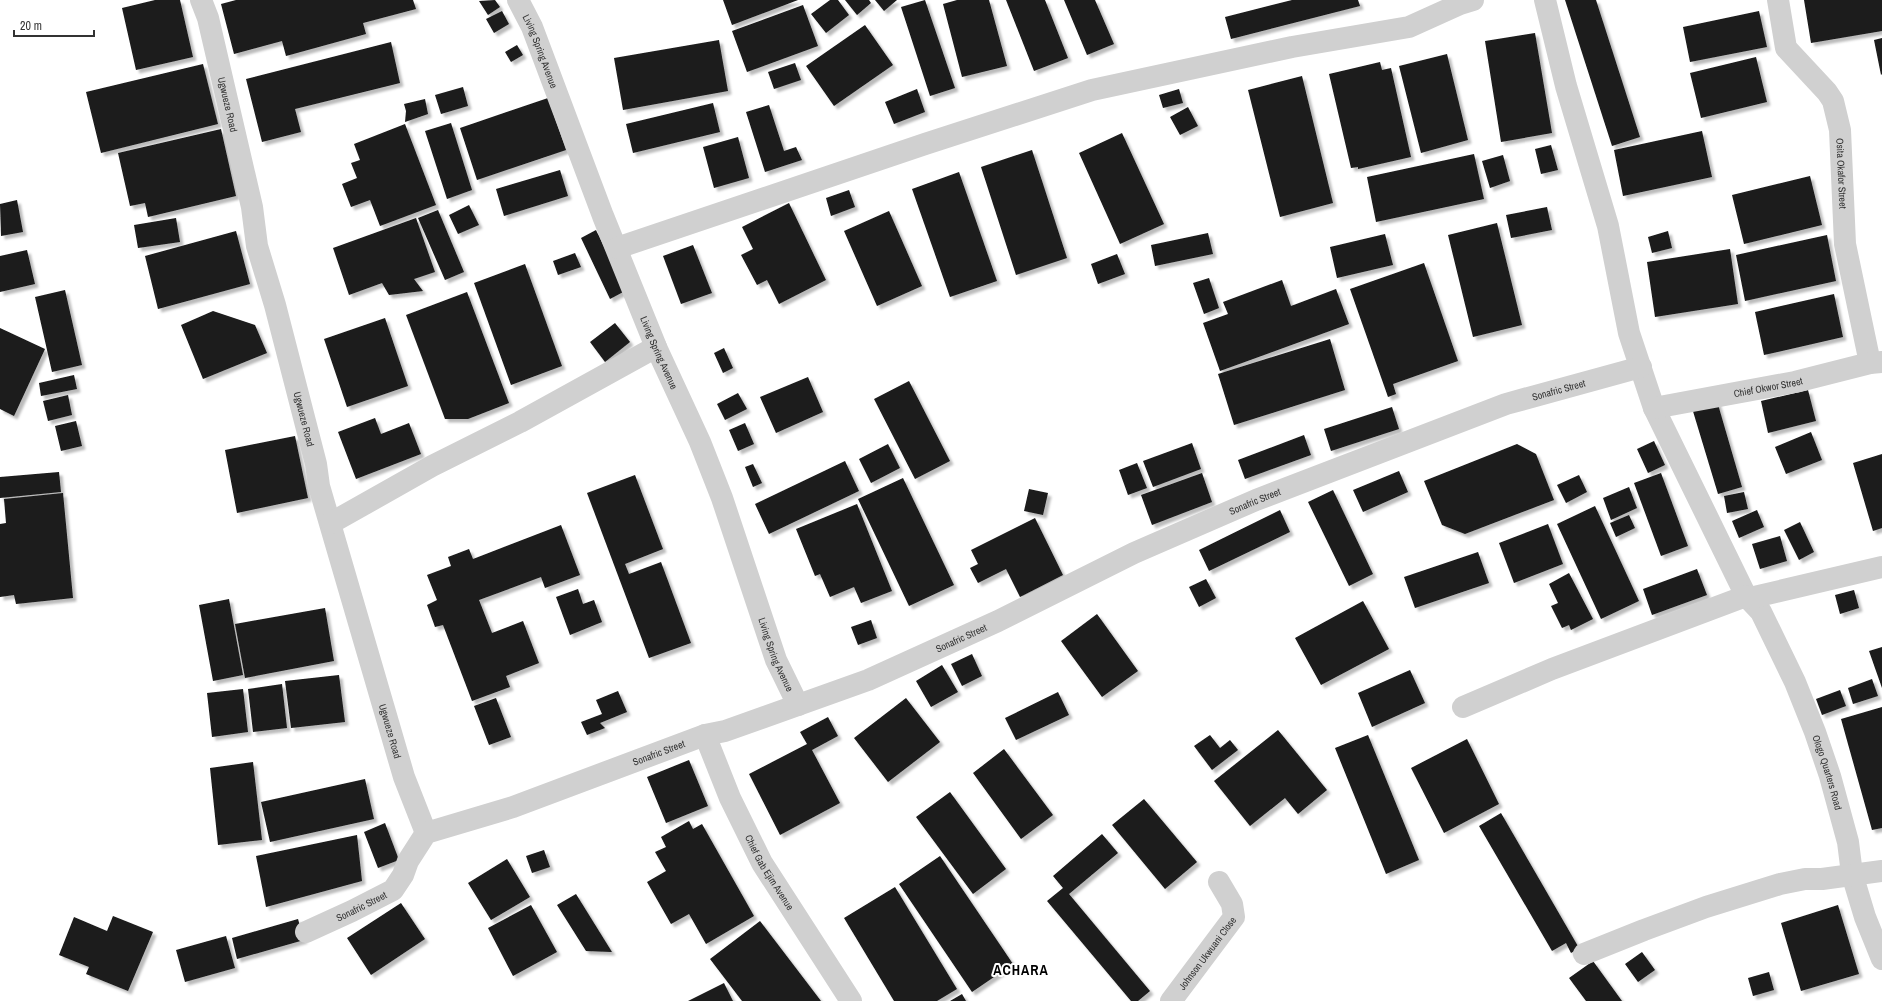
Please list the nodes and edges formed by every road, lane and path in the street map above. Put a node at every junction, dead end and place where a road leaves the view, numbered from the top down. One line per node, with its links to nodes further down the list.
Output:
1 (202, 0): 11 (street, Ugwueze Road)
2 (518, 0): 6 (street, Living Spring Avenue)
3 (1473, 0): 6 (street)
4 (1545, 0): 9 (street, Ologo Quarters Road)
5 (1778, 0): 8 (street, Osita Okafor Street)
6 (617, 248): 7 (street, Living Spring Avenue)
7 (656, 347): 11 (street); 14 (street, Living Spring Avenue)
8 (1876, 363): 10 (street, Chief Okwor Street)
9 (1641, 367): 10 (street, Ologo Quarters Road); 14 (street, Sonafric Street)
10 (1654, 408): 13 (street, Ologo Quarters Road)
11 (331, 523): 17 (street, Ugwueze Road)
12 (1882, 567): 13 (street)
13 (1746, 596): 15 (street); 19 (street, Ologo Quarters Road)
14 (798, 705): 16 (street, Sonafric Street)
15 (1463, 707)
16 (705, 735): 17 (street, Sonafric Street); 24 (street, Chief Gab Ejim Avenue)
17 (426, 833): 21 (street, Sonafric Street)
18 (1882, 871): 19 (street)
19 (1852, 874): 22 (street); 23 (street, Ologo Quarters Road)
20 (1219, 882): 25 (street, Johnson Ukwuani Close)
21 (306, 932)
22 (1584, 954)
23 (1882, 960)
24 (851, 1001)
25 (1171, 1001)

